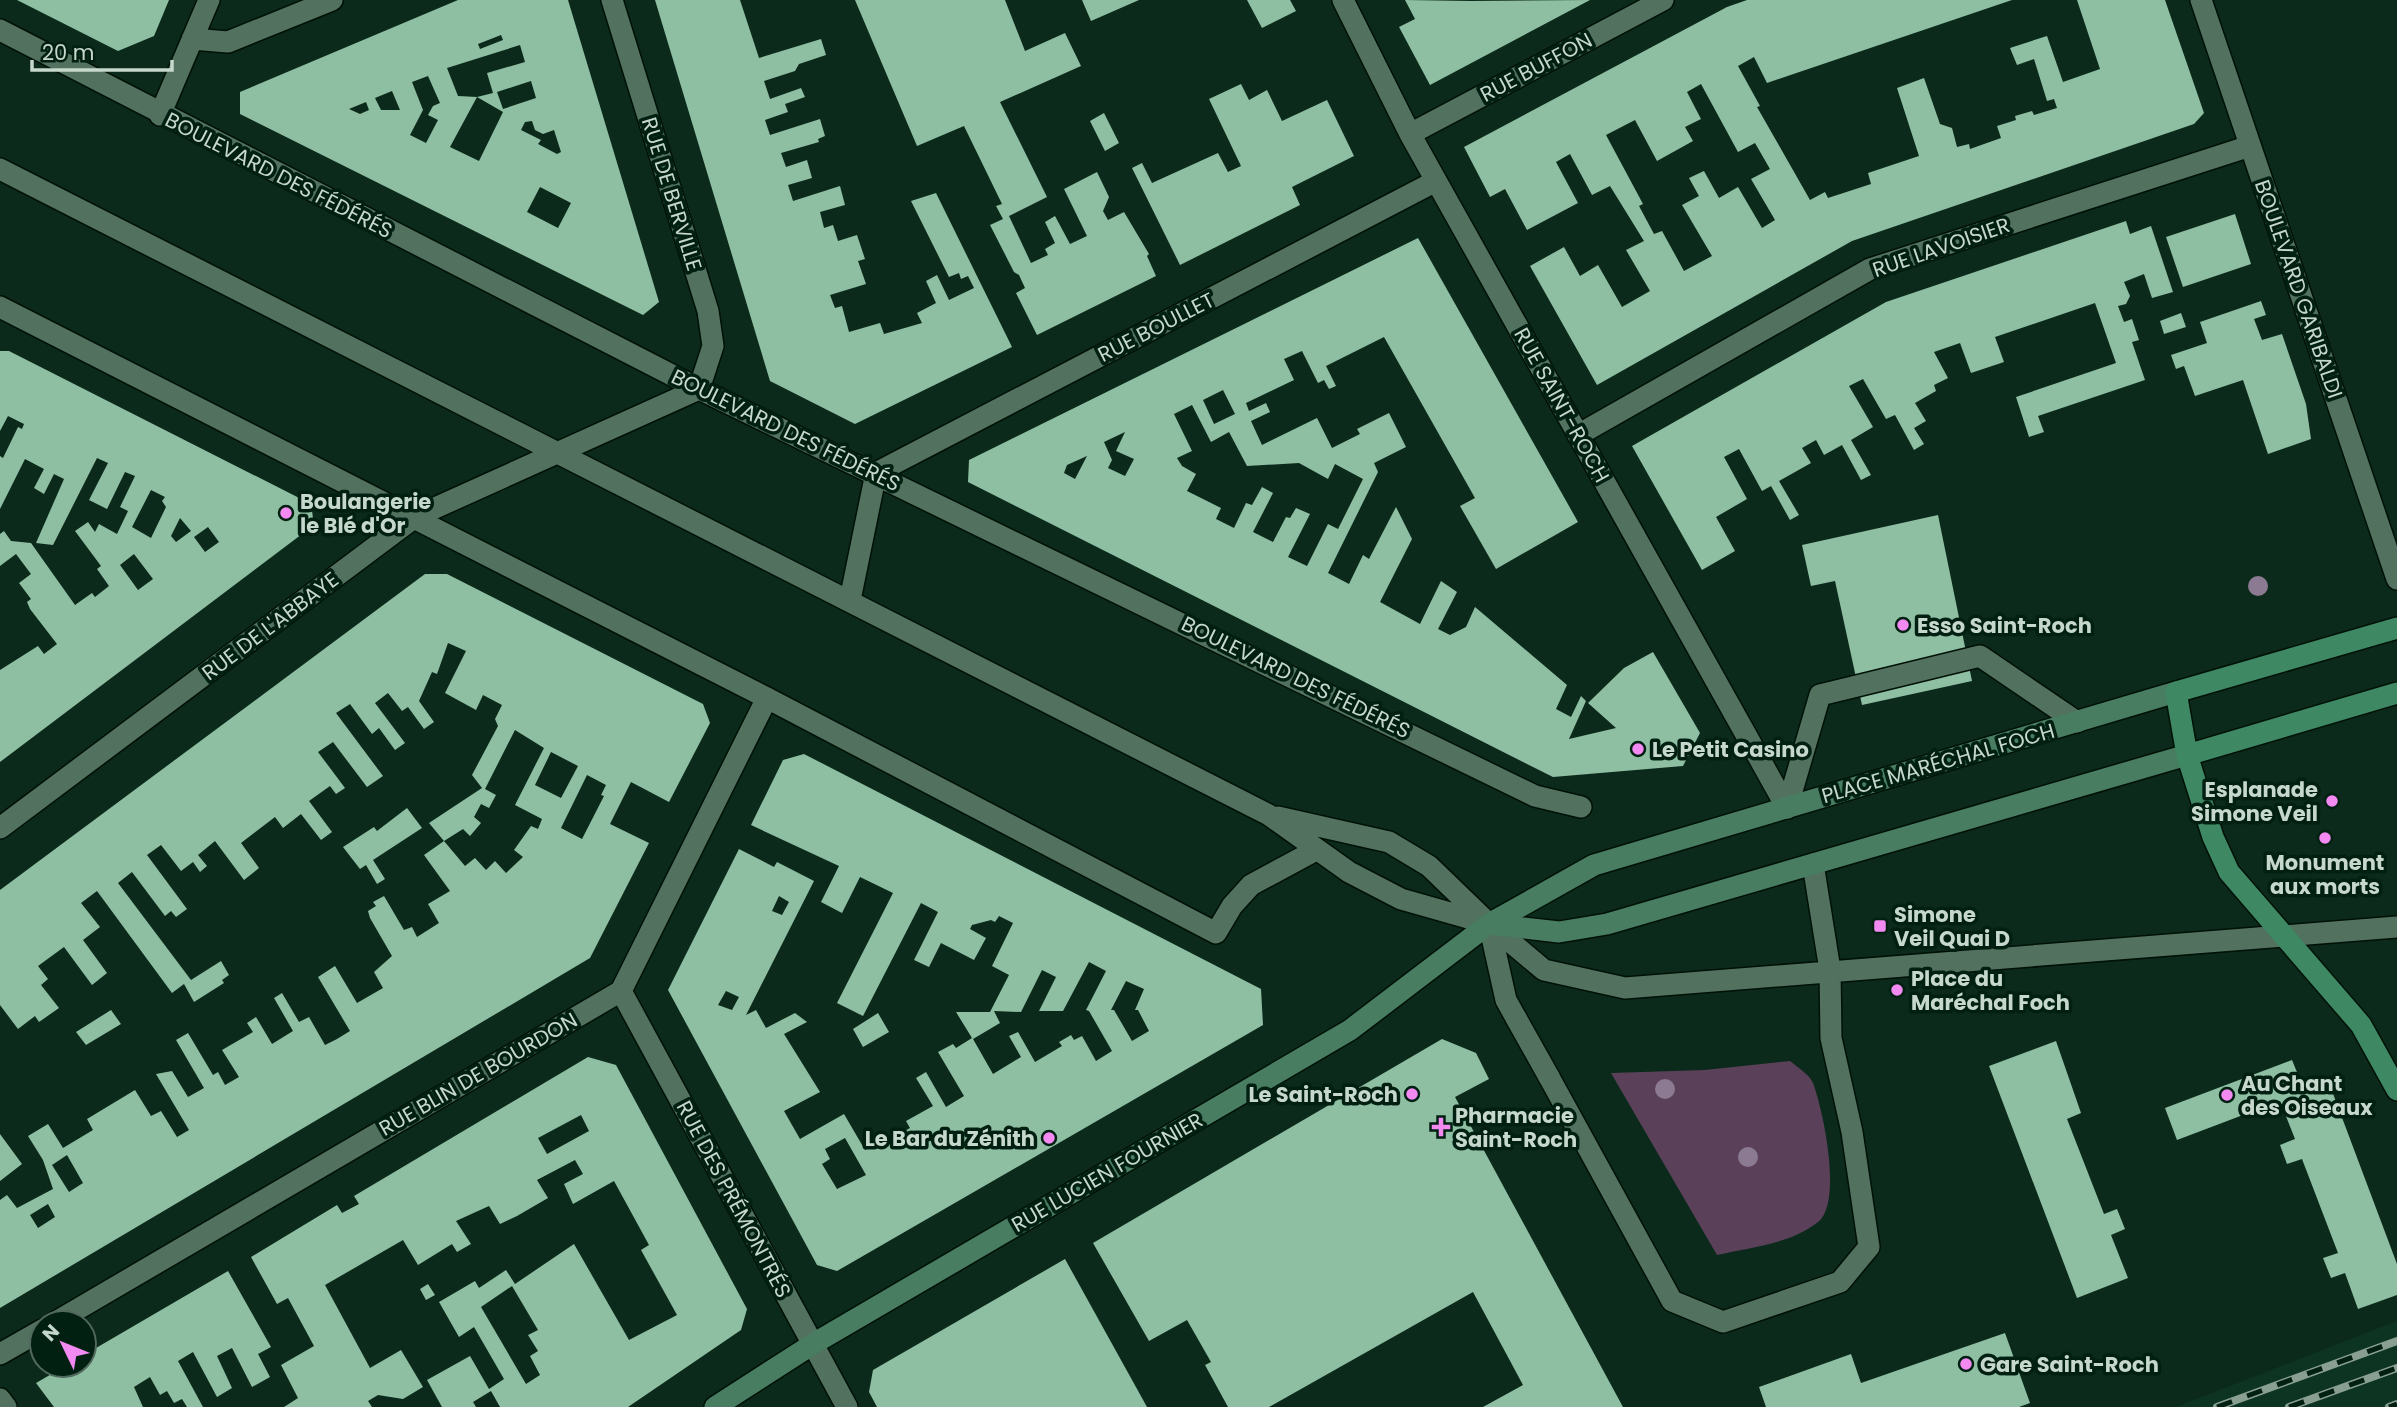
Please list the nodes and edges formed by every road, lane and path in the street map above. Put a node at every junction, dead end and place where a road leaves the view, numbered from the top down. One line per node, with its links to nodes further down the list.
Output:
1 (209, 0): 8 (street)
2 (332, 0): 8 (street)
3 (612, 0): 15 (street, RUE DE BERVILLE)
4 (1343, 0): 10 (street, RUE SAINT-ROCH)
5 (1663, 0): 10 (street, RUE BUFFON)
6 (2201, 0): 11 (street, BOULEVARD GARIBALDI)
7 (0, 30): 9 (street, BOULEVARD DES FÉDÉRÉS)
8 (192, 39): 9 (street)
9 (160, 115): 15 (street, BOULEVARD DES FÉDÉRÉS)
10 (1410, 134): 13 (street, RUE SAINT-ROCH)
11 (2250, 146): 16 (street, RUE LAVOISIER); 20 (street, BOULEVARD GARIBALDI)
12 (0, 169): 17 (street)
13 (1436, 181): 16 (street, RUE SAINT-ROCH); 18 (street, RUE BOULLET)
14 (0, 307): 19 (street)
15 (699, 389): 17 (street, RUE DE L'ABBAYE); 18 (street, BOULEVARD DES FÉDÉRÉS)
16 (1578, 435): 29 (street, RUE SAINT-ROCH)
17 (556, 452): 19 (street, RUE DE L'ABBAYE); 21 (street)
18 (876, 473): 21 (street); 28 (street, BOULEVARD DES FÉDÉRÉS)
19 (415, 517): 25 (street); 31 (street, RUE DE L'ABBAYE)
20 (2397, 579)
21 (850, 600): 30 (street)
22 (2397, 628): 23 (main road, PLACE MARÉCHAL FOCH)
23 (2176, 692): 26 (main road, PLACE MARÉCHAL FOCH); 27 (main road)
24 (2397, 693): 27 (main road)
25 (767, 698): 32 (street); 38 (street)
26 (2077, 722): 29 (main road, PLACE MARÉCHAL FOCH); 29 (street)
27 (2187, 755): 33 (main road); 36 (main road)
28 (1581, 807)
29 (1787, 808): 34 (main road, PLACE MARÉCHAL FOCH)
30 (1269, 815): 32 (street); 34 (street)
31 (0, 828)
32 (1316, 850): 34 (street)
33 (1813, 864): 34 (main road); 37 (street)
34 (1489, 924): 37 (street); 37 (street); 42 (main road, RUE LUCIEN FOURNIER)
35 (2397, 927): 36 (street)
36 (2282, 936): 37 (street); 39 (main road)
37 (1830, 970)
38 (621, 991): 40 (street, RUE BLIN DE BOURDON); 42 (street, RUE DES PRÉMONTRÉS)
39 (2397, 1090)
40 (78, 1309)
41 (28, 1338): 43 (street)
42 (813, 1344): 46 (main road, RUE LUCIEN FOURNIER); 47 (street, RUE DES PRÉMONTRÉS)
43 (0, 1354)
44 (0, 1399): 45 (street)
45 (6, 1407)
46 (715, 1407)
47 (847, 1407)

